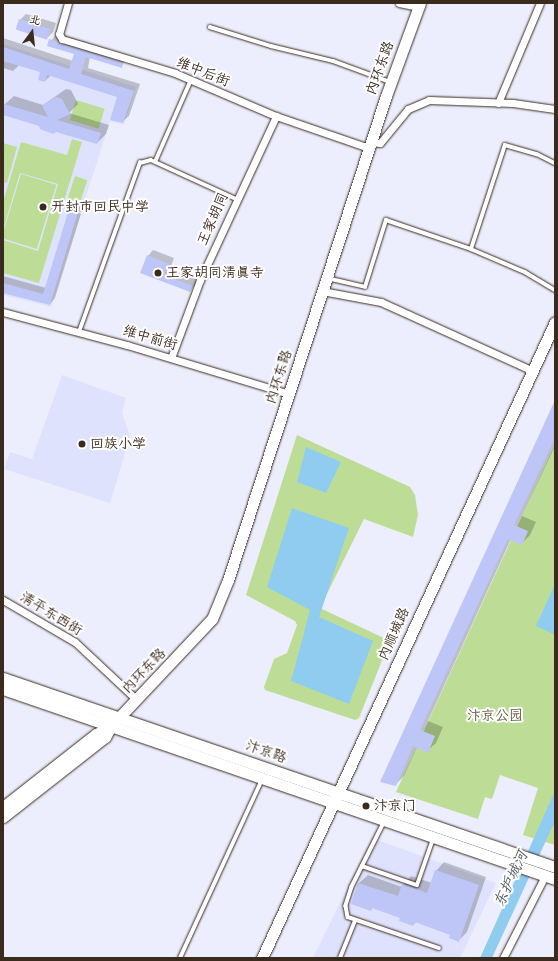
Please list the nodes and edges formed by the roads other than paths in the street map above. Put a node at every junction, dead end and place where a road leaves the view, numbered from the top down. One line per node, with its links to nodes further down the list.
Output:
1 (68, 3): 6 (street, 维中后街)
2 (399, 3): 4 (street)
3 (540, 3): 8 (street)
4 (419, 5): 7 (street, 内环东路)
5 (210, 27): 7 (lane)
6 (191, 80): 10 (street, 维中后街); 12 (lane)
7 (391, 82): 11 (street, 内环东路)
8 (498, 103): 9 (street); 11 (street)
9 (555, 109)
10 (276, 116): 11 (street, 维中后街); 14 (street, 王家胡同)
11 (370, 145): 16 (street, 内环东路)
12 (156, 162): 14 (lane); 21 (lane)
13 (555, 163): 15 (lane)
14 (236, 200): 22 (street, 王家胡同)
15 (471, 249): 16 (lane); 17 (lane)
16 (326, 277): 18 (street, 内环东路)
17 (555, 290)
18 (322, 291): 23 (street); 24 (street, 内环东路)
19 (3, 312): 21 (street, 维中前街)
20 (555, 322): 23 (street, 内顺城路)
21 (79, 332): 22 (street, 维中前街)
22 (171, 358): 24 (street, 维中前街)
23 (533, 371): 32 (street, 内顺城路)
24 (289, 394): 28 (street, 内环东路)
25 (3, 600): 28 (street, 清平东西街)
26 (3, 678): 29 (street, 汴京路)
27 (3, 689): 30 (street, 汴京路)
28 (137, 700): 29 (street, 内环东路)
29 (119, 718): 30 (street, 内环东路); 32 (street, 汴京路)
30 (111, 726): 31 (street, 汴京路); 33 (street, 内环东路); 34 (street, 内环东路)
31 (263, 777): 32 (street, 汴京路); 42 (lane)
32 (337, 797): 35 (street, 汴京路); 37 (street, 汴京路); 43 (street, 内顺城路)
33 (3, 807)
34 (3, 817)
35 (386, 820): 36 (street, 汴京路); 38 (lane)
36 (434, 836): 37 (street, 汴京路); 38 (lane)
37 (518, 860): 39 (street)
38 (362, 866): 40 (lane)
39 (548, 872): 45 (street)
40 (355, 921): 41 (lane); 44 (lane)
41 (439, 948)
42 (180, 958)
43 (262, 958)
44 (340, 958)
45 (503, 958)

